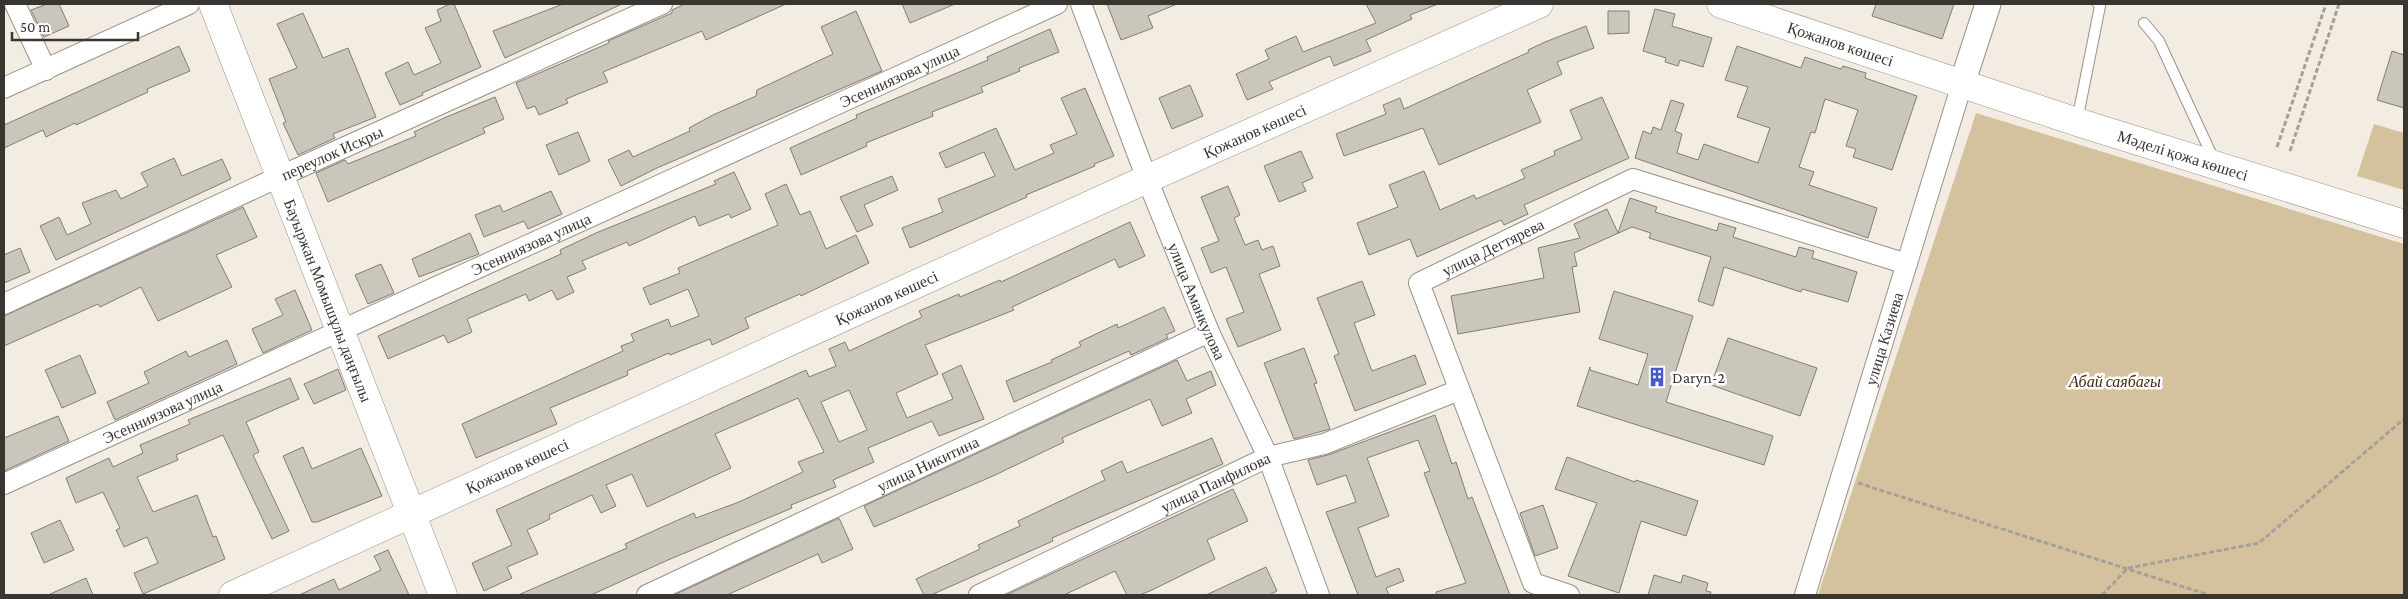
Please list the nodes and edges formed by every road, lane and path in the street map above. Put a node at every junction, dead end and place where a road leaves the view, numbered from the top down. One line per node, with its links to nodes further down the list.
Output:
1 (15, 4): 14 (street)
2 (189, 4): 14 (street)
3 (213, 4): 21 (main road, Бауыржан Момышұлы даңғылы)
4 (662, 4): 21 (street, переулок Искры)
5 (1057, 4): 26 (street, Эсенниязова улица)
6 (1081, 4): 22 (street, улица Аманкулова)
7 (1540, 4): 22 (main road, Қожанов көшесі)
8 (1721, 4): 15 (main road, Қожанов көшесі)
9 (1988, 4): 15 (street)
10 (2098, 4): 17 (lane)
11 (2326, 4): 18 (path)
12 (2339, 4): 19 (path)
13 (2144, 23): 20 (lane)
14 (46, 70): 16 (street)
15 (1962, 84): 17 (main road, Мәделі қожа көшесі); 24 (street, улица Казиева)
16 (4, 88)
17 (2077, 122): 20 (main road, Мәделі қожа көшесі)
18 (2277, 147)
19 (2290, 151)
20 (2216, 166): 23 (main road, Мәделі қожа көшесі)
21 (281, 176): 25 (street, переулок Искры); 26 (main road, Бауыржан Момышұлы даңғылы)
22 (1147, 179): 27 (street, улица Аманкулова); 33 (main road, Қожанов көшесі)
23 (2404, 224)
24 (1907, 264): 28 (street, улица Дегтярева); 31 (street, улица Казиева)
25 (4, 304)
26 (342, 332): 32 (street, Эсенниязова улица); 33 (main road, Бауыржан Момышұлы даңғылы)
27 (1209, 332): 30 (street, улица Аманкулова); 38 (street, улица Никитина)
28 (1460, 390): 30 (street, улица Панфилова); 40 (street, улица Дегтярева)
29 (2404, 419): 34 (path)
30 (1268, 457): 35 (street, улица Аманкулова); 39 (street, улица Панфилова)
31 (1841, 478): 34 (path); 41 (street, улица Казиева)
32 (4, 484)
33 (413, 513): 36 (main road, Қожанов көшесі); 37 (main road, Бауыржан Момышұлы даңғылы)
34 (2128, 568): 42 (path); 43 (path)
35 (1315, 594)
36 (233, 595)
37 (443, 595)
38 (647, 595)
39 (979, 595)
40 (1569, 595)
41 (1805, 595)
42 (2102, 595)
43 (2210, 595)

